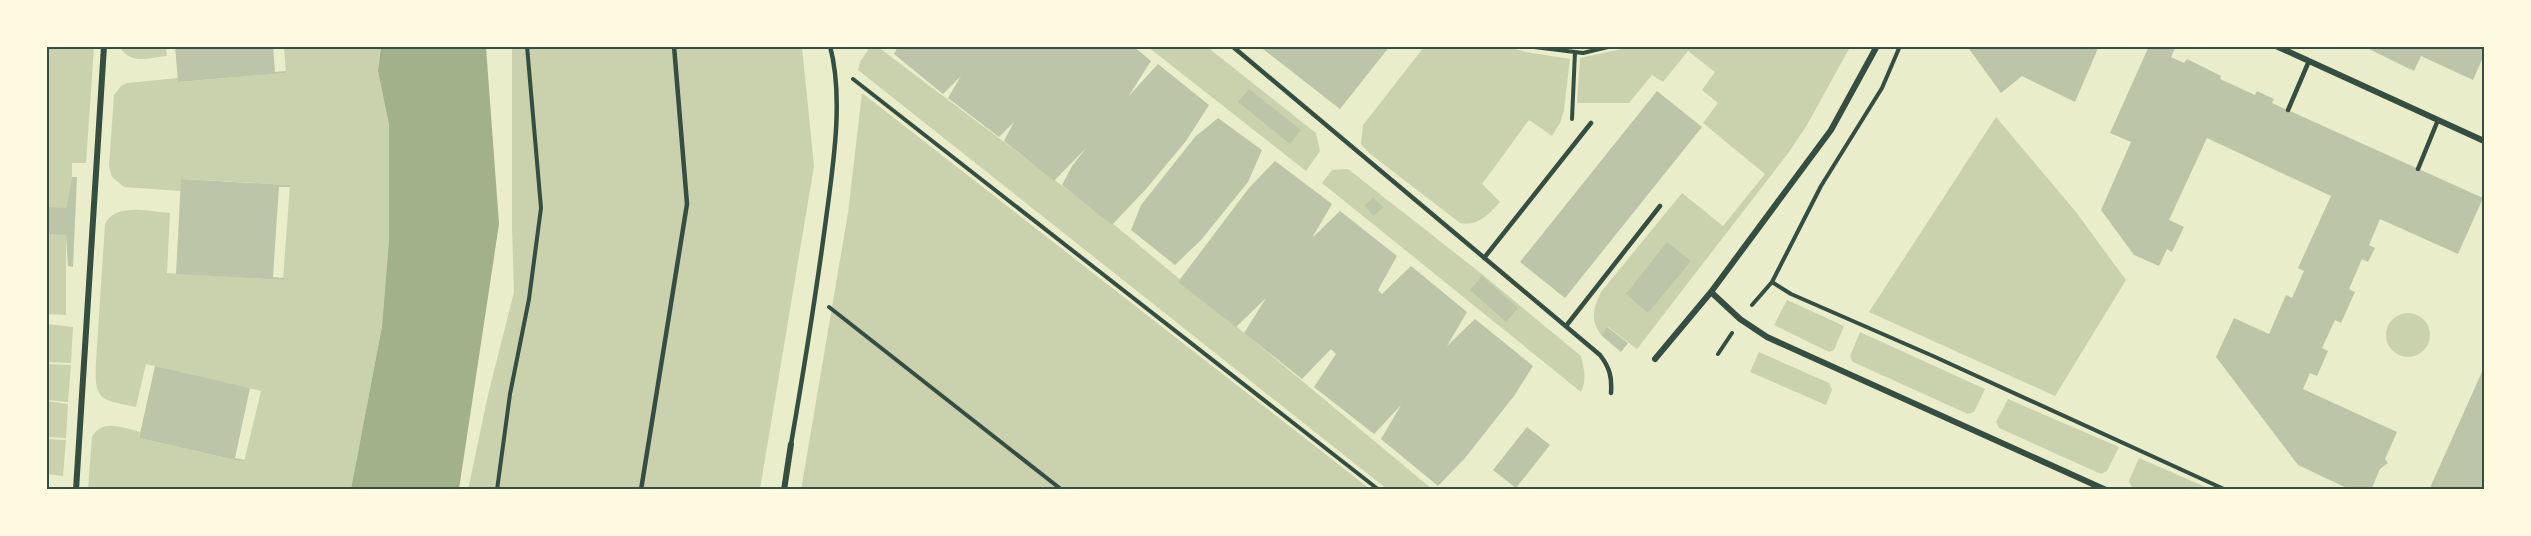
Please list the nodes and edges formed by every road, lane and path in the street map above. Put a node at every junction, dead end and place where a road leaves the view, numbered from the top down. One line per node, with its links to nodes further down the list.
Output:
1 (104, 46): 31 (street)
2 (527, 46): 32 (path)
3 (674, 46): 33 (lane)
4 (830, 46): 13 (lane)
5 (1526, 46): 11 (path)
6 (1612, 46): 11 (path)
7 (1877, 46): 23 (street)
8 (1900, 46): 22 (path)
9 (2276, 46): 12 (street)
10 (1236, 48): 21 (lane)
11 (1575, 52): 18 (path)
12 (2309, 61): 14 (lane); 15 (street)
13 (836, 67): 30 (lane); 36 (path)
14 (2288, 110)
15 (2438, 120): 17 (street); 19 (lane)
16 (1591, 123): 18 (lane)
17 (2484, 141)
18 (1571, 147): 21 (lane)
19 (2418, 169)
20 (1660, 206): 26 (lane)
21 (1484, 258): 26 (lane)
22 (1772, 282): 25 (path); 38 (path)
23 (1710, 292): 25 (street); 28 (street)
24 (833, 308): 35 (path)
25 (1740, 319): 27 (path); 37 (street)
26 (1566, 326): 29 (lane)
27 (1719, 354)
28 (1655, 359)
29 (1611, 393)
30 (791, 444): 34 (street)
31 (76, 489)
32 (497, 489)
33 (641, 489)
34 (784, 489)
35 (1062, 489)
36 (1379, 489)
37 (2106, 489)
38 (2226, 489)

